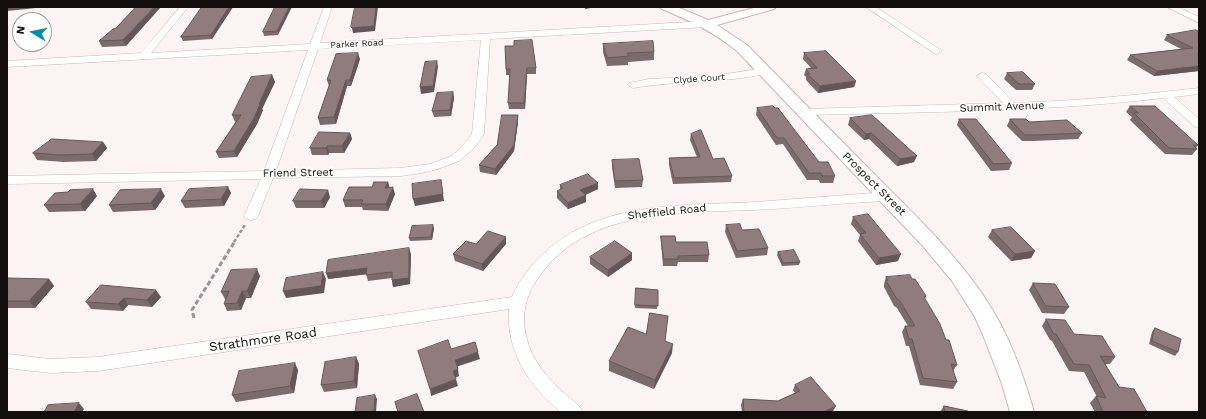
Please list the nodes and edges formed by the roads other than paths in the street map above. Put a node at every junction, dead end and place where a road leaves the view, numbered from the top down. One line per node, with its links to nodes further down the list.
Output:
1 (184, 7): 12 (street)
2 (328, 7): 10 (street)
3 (666, 7): 8 (main road, Prospect Street)
4 (770, 7): 8 (main road)
5 (870, 7): 11 (street)
6 (1171, 7): 7 (street)
7 (1199, 20)
8 (706, 24): 9 (street, Parker Road); 14 (main road, Prospect Street)
9 (486, 37): 10 (street, Parker Road); 22 (street, Friend Street)
10 (314, 46): 12 (street, Parker Road); 22 (street)
11 (937, 51)
12 (144, 56): 13 (street, Parker Road)
13 (7, 64)
14 (765, 71): 16 (street, Clyde Court); 20 (main road, Prospect Street)
15 (982, 76): 19 (street)
16 (634, 85)
17 (1199, 91): 18 (street, Summit Avenue)
18 (1165, 95): 19 (street, Summit Avenue); 21 (street)
19 (1012, 107): 20 (street, Summit Avenue)
20 (804, 112): 24 (main road, Prospect Street)
21 (1199, 125)
22 (269, 173): 23 (street, Friend Street); 25 (street)
23 (7, 180)
24 (886, 196): 26 (street, Sheffield Road); 29 (main road, Prospect Street)
25 (251, 216)
26 (518, 302): 27 (street, Strathmore Road); 28 (street, Sheffield Road)
27 (7, 361)
28 (574, 412)
29 (1022, 412)

